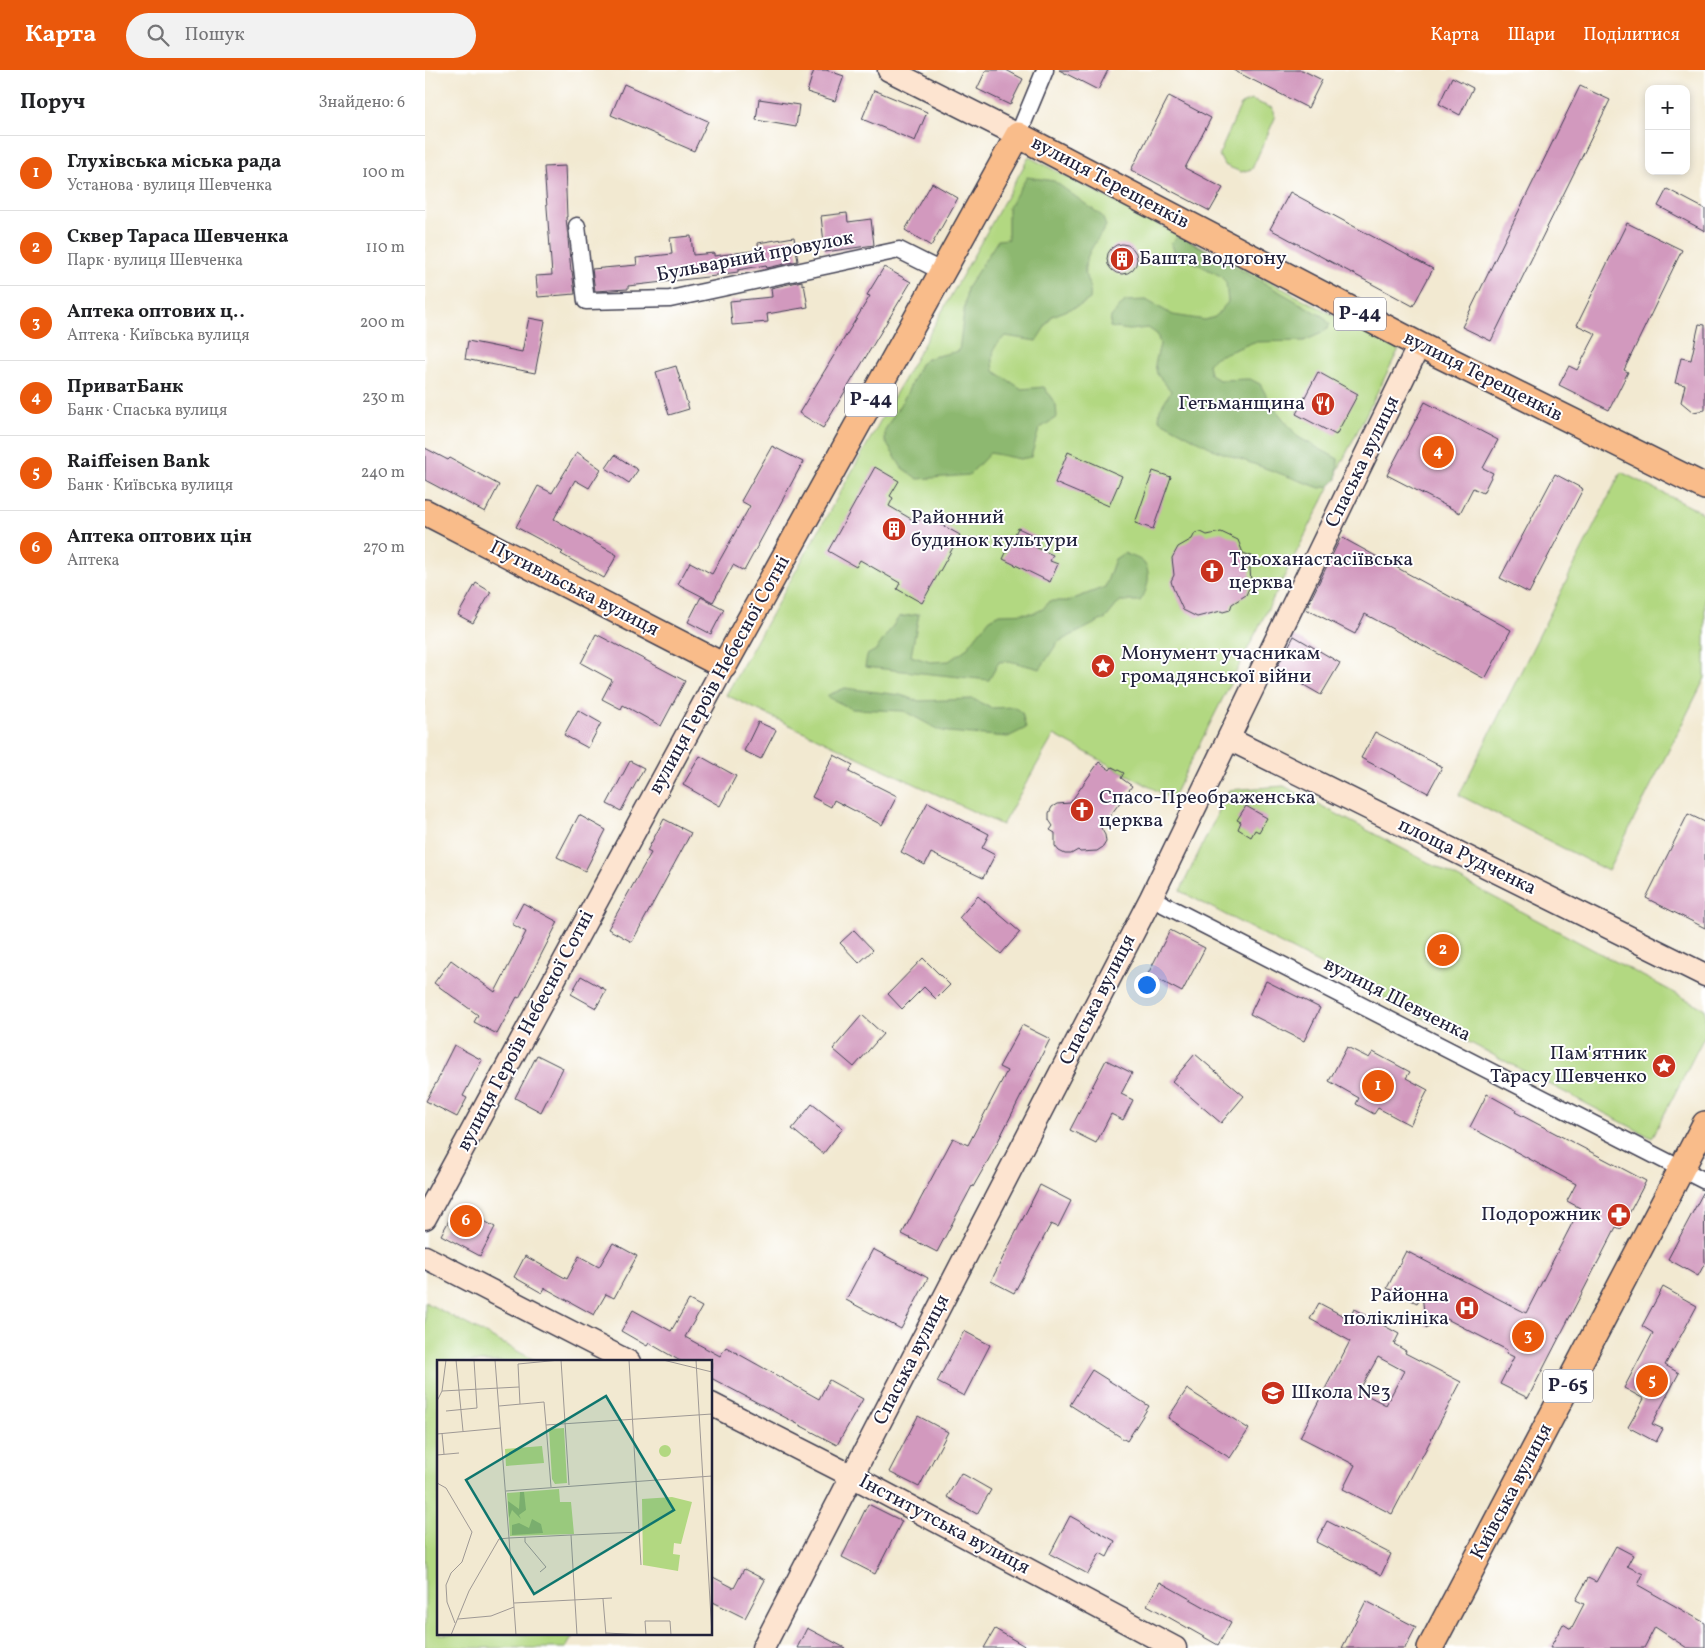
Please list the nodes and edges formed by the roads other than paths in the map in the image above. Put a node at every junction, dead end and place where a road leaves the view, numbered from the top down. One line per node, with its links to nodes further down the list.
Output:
1 (889, 70): 3 (street, вулиця Терещенків)
2 (1045, 70): 3 (street)
3 (1018, 135): 5 (main road, вулиця Героїв Небесної Сотні / Р-44); 6 (main road, вулиця Терещенків / Р-44)
4 (577, 226): 5 (street, Бульварний провулок)
5 (943, 272): 9 (main road, вулиця Героїв Небесної Сотні / Р-44)
6 (1419, 345): 7 (main road, вулиця Терещенків / Р-44); 10 (street, Спаська вулиця)
7 (1705, 487)
8 (425, 512): 9 (main road, Путивльська вулиця)
9 (724, 666): 16 (street, вулиця Героїв Небесної Сотні)
10 (1229, 739): 11 (street, Спаська вулиця); 12 (street, площа Рудченка)
11 (1151, 898): 14 (street, вулиця Шевченка); 20 (street, Спаська вулиця)
12 (1705, 975)
13 (1705, 1124): 14 (main road, Київська вулиця / Р-65)
14 (1681, 1168): 15 (street, вулиця Шевченка); 23 (main road, Київська вулиця / Р-65)
15 (1705, 1181)
16 (425, 1218)
17 (425, 1257): 18 (street)
18 (625, 1360)
19 (713, 1405): 20 (street, Інститутська вулиця)
20 (852, 1476): 21 (street, Спаська вулиця); 22 (street, Інститутська вулиця)
21 (763, 1648)
22 (1175, 1648)
23 (1430, 1648)

